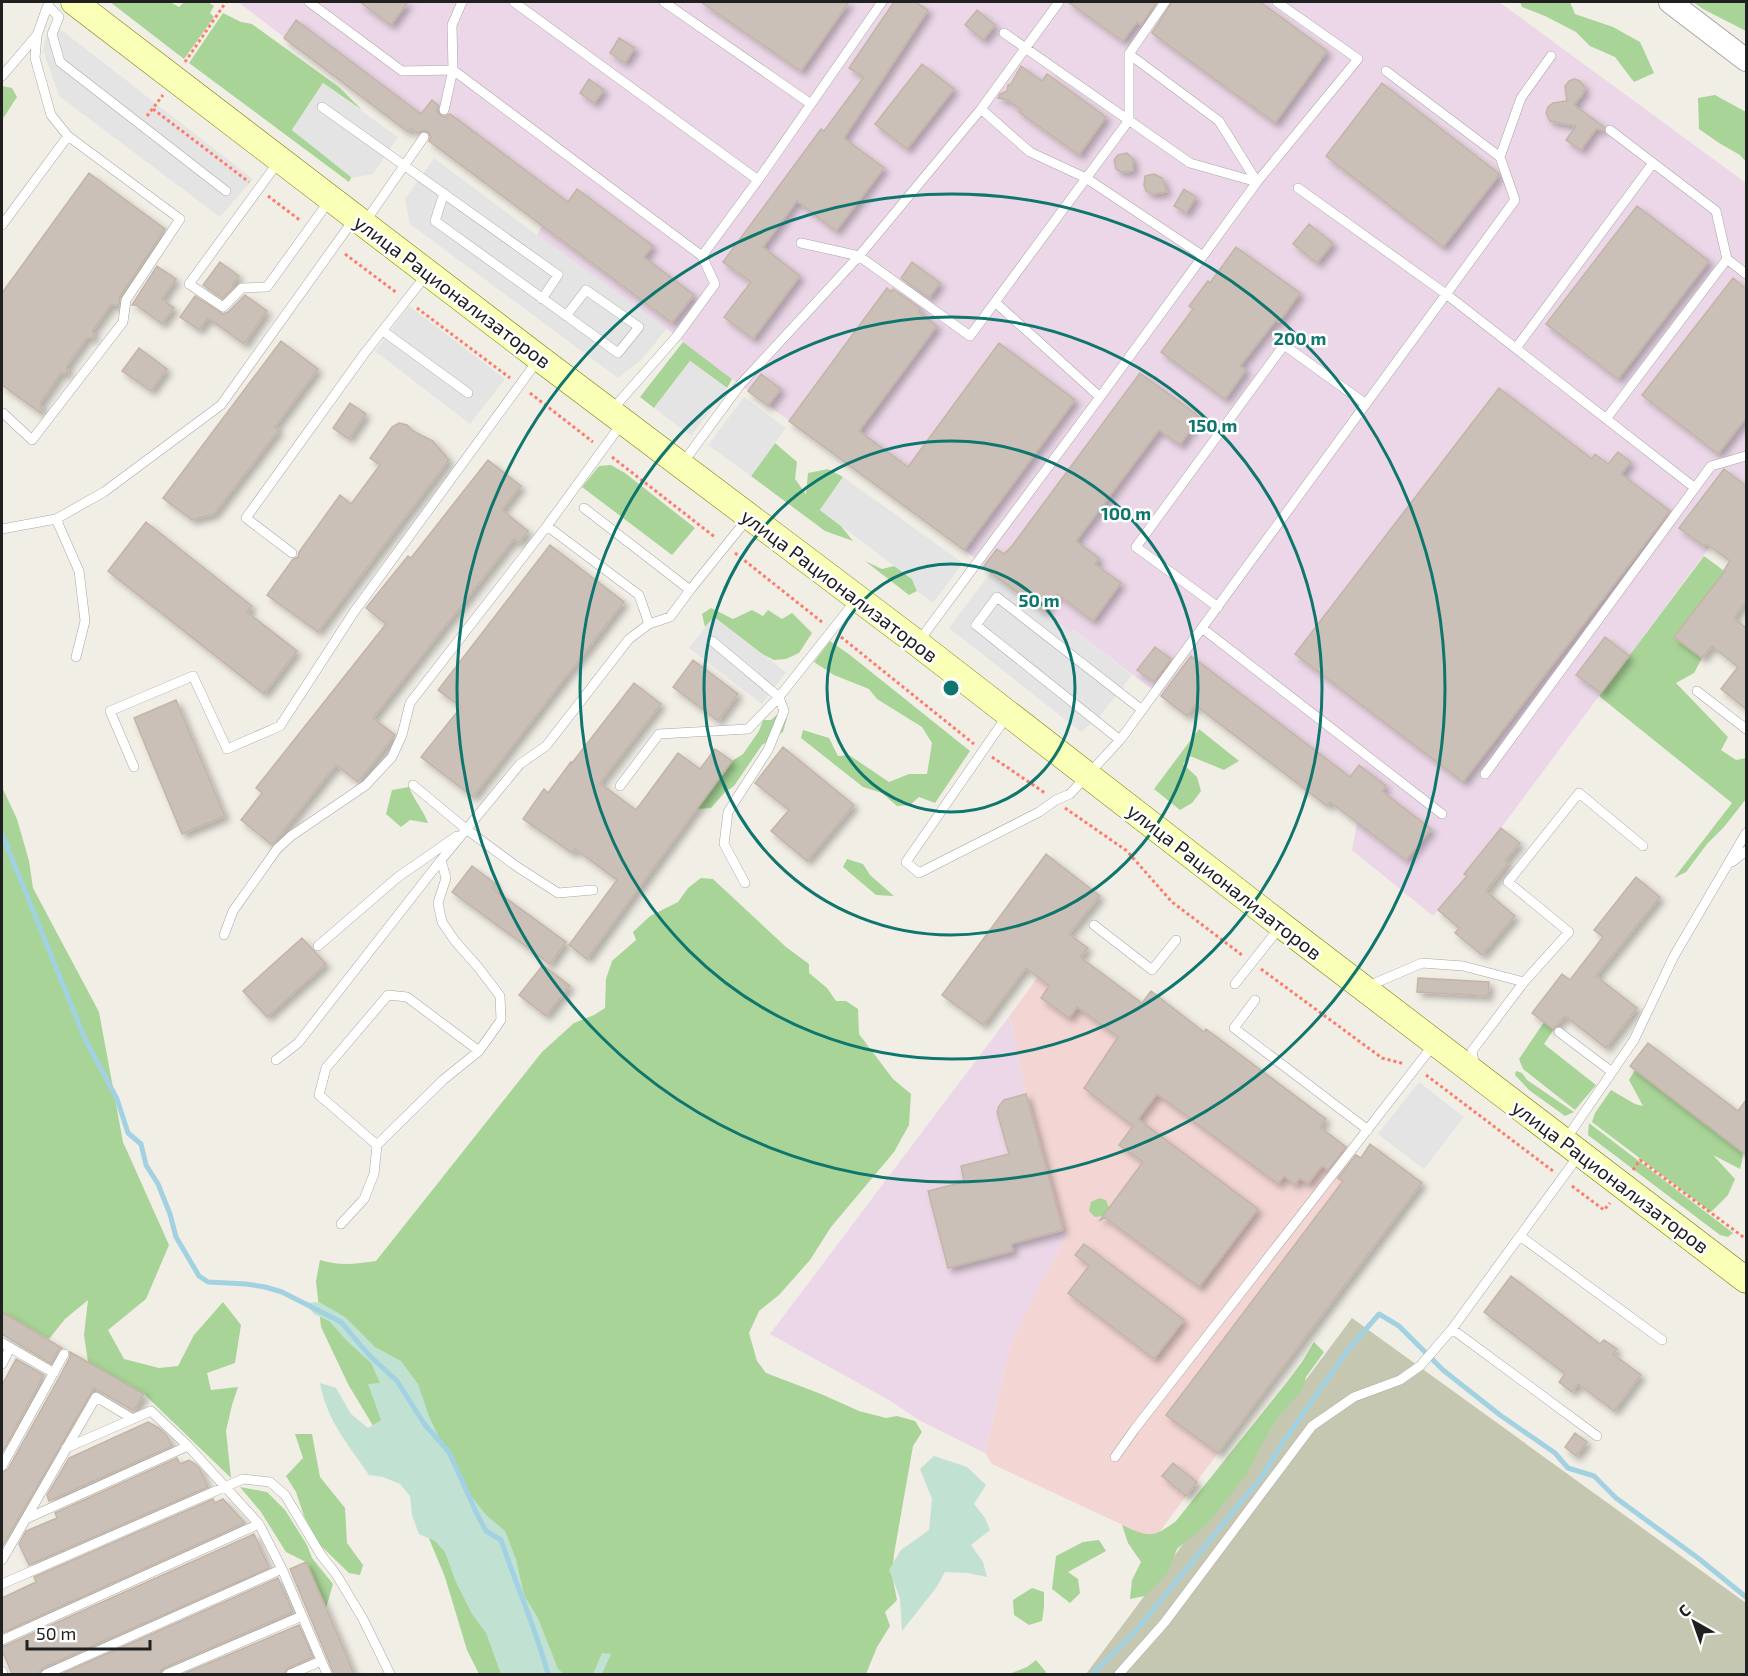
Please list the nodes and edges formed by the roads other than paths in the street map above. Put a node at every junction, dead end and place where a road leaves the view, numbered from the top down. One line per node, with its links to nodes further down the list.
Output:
1 (74, 2): 30 (main road, улица Рационализаторов)
2 (309, 2): 18 (lane)
3 (462, 2): 18 (lane)
4 (514, 2): 34 (lane)
5 (664, 2): 21 (lane)
6 (882, 2): 21 (lane)
7 (1059, 2): 14 (lane)
8 (1165, 2): 15 (lane)
9 (1277, 2): 35 (lane)
10 (1670, 2): 17 (street)
11 (49, 4): 13 (lane); 37 (lane)
12 (1004, 33): 14 (lane)
13 (37, 35): 20 (lane); 27 (lane)
14 (1026, 47): 23 (lane); 25 (lane)
15 (1129, 54): 25 (lane); 35 (lane)
16 (1551, 56): 29 (lane)
17 (1746, 60)
18 (453, 70): 24 (lane); 43 (lane)
19 (1386, 71): 29 (lane)
20 (2, 76)
21 (811, 104): 34 (lane)
22 (322, 107): 32 (lane)
23 (981, 109): 33 (lane); 44 (lane)
24 (444, 110)
25 (1129, 120): 33 (lane); 35 (lane)
26 (1610, 130): 31 (lane)
27 (68, 136): 41 (lane); 59 (lane)
28 (424, 137): 32 (lane)
29 (1500, 157): 49 (lane)
30 (281, 160): 39 (main road, улица Рационализаторов); 39 (lane)
31 (1653, 163): 46 (lane); 54 (lane)
32 (405, 165): 38 (lane); 40 (lane)
33 (1086, 178): 45 (lane); 51 (lane)
34 (758, 180): 43 (lane)
35 (1257, 182): 45 (lane)
36 (1298, 189): 49 (lane)
37 (226, 191)
38 (444, 193): 50 (lane); 50 (lane)
39 (331, 198): 40 (main road, улица Рационализаторов)
40 (360, 220): 47 (main road, улица Рационализаторов); 67 (lane)
41 (2, 225)
42 (801, 243): 44 (lane)
43 (702, 256): 60 (lane)
44 (859, 256): 51 (lane); 63 (lane)
45 (1203, 256): 57 (lane)
46 (1727, 259): 48 (lane); 61 (lane)
47 (429, 272): 53 (lane); 55 (main road, улица Рационализаторов)
48 (1746, 274)
49 (1446, 294): 54 (lane); 58 (lane)
50 (542, 299): 52 (lane)
51 (995, 302): 57 (lane)
52 (566, 316): 52 (lane)
53 (383, 331): 56 (lane); 70 (lane)
54 (1516, 348): 61 (lane)
55 (539, 358): 60 (main road, улица Рационализаторов); 85 (lane)
56 (468, 393)
57 (1100, 397): 77 (lane)
58 (1366, 404): 73 (lane); 73 (lane)
59 (3, 413)
60 (618, 416): 63 (main road, улица Рационализаторов); 68 (lane)
61 (1606, 419): 64 (lane)
62 (1746, 456): 64 (lane)
63 (681, 464): 66 (main road, улица Рационализаторов)
64 (1695, 488): 86 (lane)
65 (584, 508): 71 (lane)
66 (749, 516): 71 (lane); 72 (main road, улица Рационализаторов)
67 (56, 519): 69 (lane); 78 (lane)
68 (547, 526): 74 (lane); 101 (lane)
69 (2, 529)
70 (292, 553)
71 (690, 590): 74 (lane)
72 (858, 599): 77 (main road, улица Рационализаторов); 80 (lane)
73 (1218, 607): 75 (lane)
74 (649, 624): 91 (lane)
75 (1202, 628): 81 (lane); 90 (lane)
76 (712, 641): 80 (lane)
77 (917, 644): 82 (main road, улица Рационализаторов)
78 (76, 657)
79 (1697, 691): 83 (lane)
80 (778, 697): 89 (lane); 97 (lane)
81 (1142, 710): 84 (lane); 84 (lane)
82 (1009, 714): 87 (main road, улица Рационализаторов); 87 (lane)
83 (1746, 729)
84 (1120, 740): 87 (lane)
85 (134, 767)
86 (1485, 774)
87 (1089, 775): 100 (main road, улица Рационализаторов)
88 (413, 785): 91 (lane)
89 (620, 786)
90 (1442, 814)
91 (466, 829): 95 (lane); 98 (lane); 103 (lane)
92 (1746, 833): 96 (lane)
93 (1643, 846): 104 (lane)
94 (1746, 851): 96 (lane)
95 (441, 860): 110 (lane); 111 (lane)
96 (1728, 866): 113 (lane)
97 (745, 883)
98 (593, 890)
99 (1094, 925): 102 (lane)
100 (1281, 925): 105 (lane); 106 (main road, улица Рационализаторов)
101 (224, 935)
102 (1176, 940)
103 (318, 946)
104 (1524, 982): 106 (lane); 112 (lane)
105 (1235, 984)
106 (1365, 987): 109 (main road, улица Рационализаторов)
107 (1255, 1000): 114 (lane)
108 (1559, 1032): 113 (lane)
109 (1435, 1042): 112 (main road, улица Рационализаторов); 114 (lane)
110 (479, 1052): 115 (lane); 115 (lane)
111 (276, 1060)
112 (1475, 1072): 116 (main road, улица Рационализаторов)
113 (1612, 1072): 116 (lane)
114 (1368, 1130): 130 (lane)
115 (377, 1144): 117 (lane)
116 (1573, 1147): 118 (lane); 119 (main road, улица Рационализаторов)
117 (341, 1224)
118 (1520, 1236): 120 (lane); 121 (lane)
119 (1741, 1272)
120 (1452, 1329): 127 (lane); 146 (lane)
121 (1662, 1340)
122 (6, 1346): 124 (lane); 125 (lane)
123 (64, 1354): 125 (lane)
124 (2, 1364)
125 (54, 1373): 131 (lane)
126 (133, 1419): 128 (lane); 129 (lane); 129 (lane)
127 (1597, 1436)
128 (188, 1446): 132 (lane); 133 (lane)
129 (66, 1448): 133 (lane)
130 (1115, 1457)
131 (2, 1466)
132 (225, 1486): 134 (lane); 137 (lane); 145 (lane)
133 (25, 1520): 135 (lane)
134 (259, 1524): 136 (lane); 139 (lane)
135 (2, 1560)
136 (282, 1569): 138 (lane); 141 (lane)
137 (2, 1584)
138 (302, 1616): 140 (lane); 142 (lane)
139 (2, 1641)
140 (321, 1661): 143 (lane); 144 (lane)
141 (46, 1674)
142 (167, 1674)
143 (291, 1674)
144 (327, 1674)
145 (390, 1674)
146 (1119, 1674)

